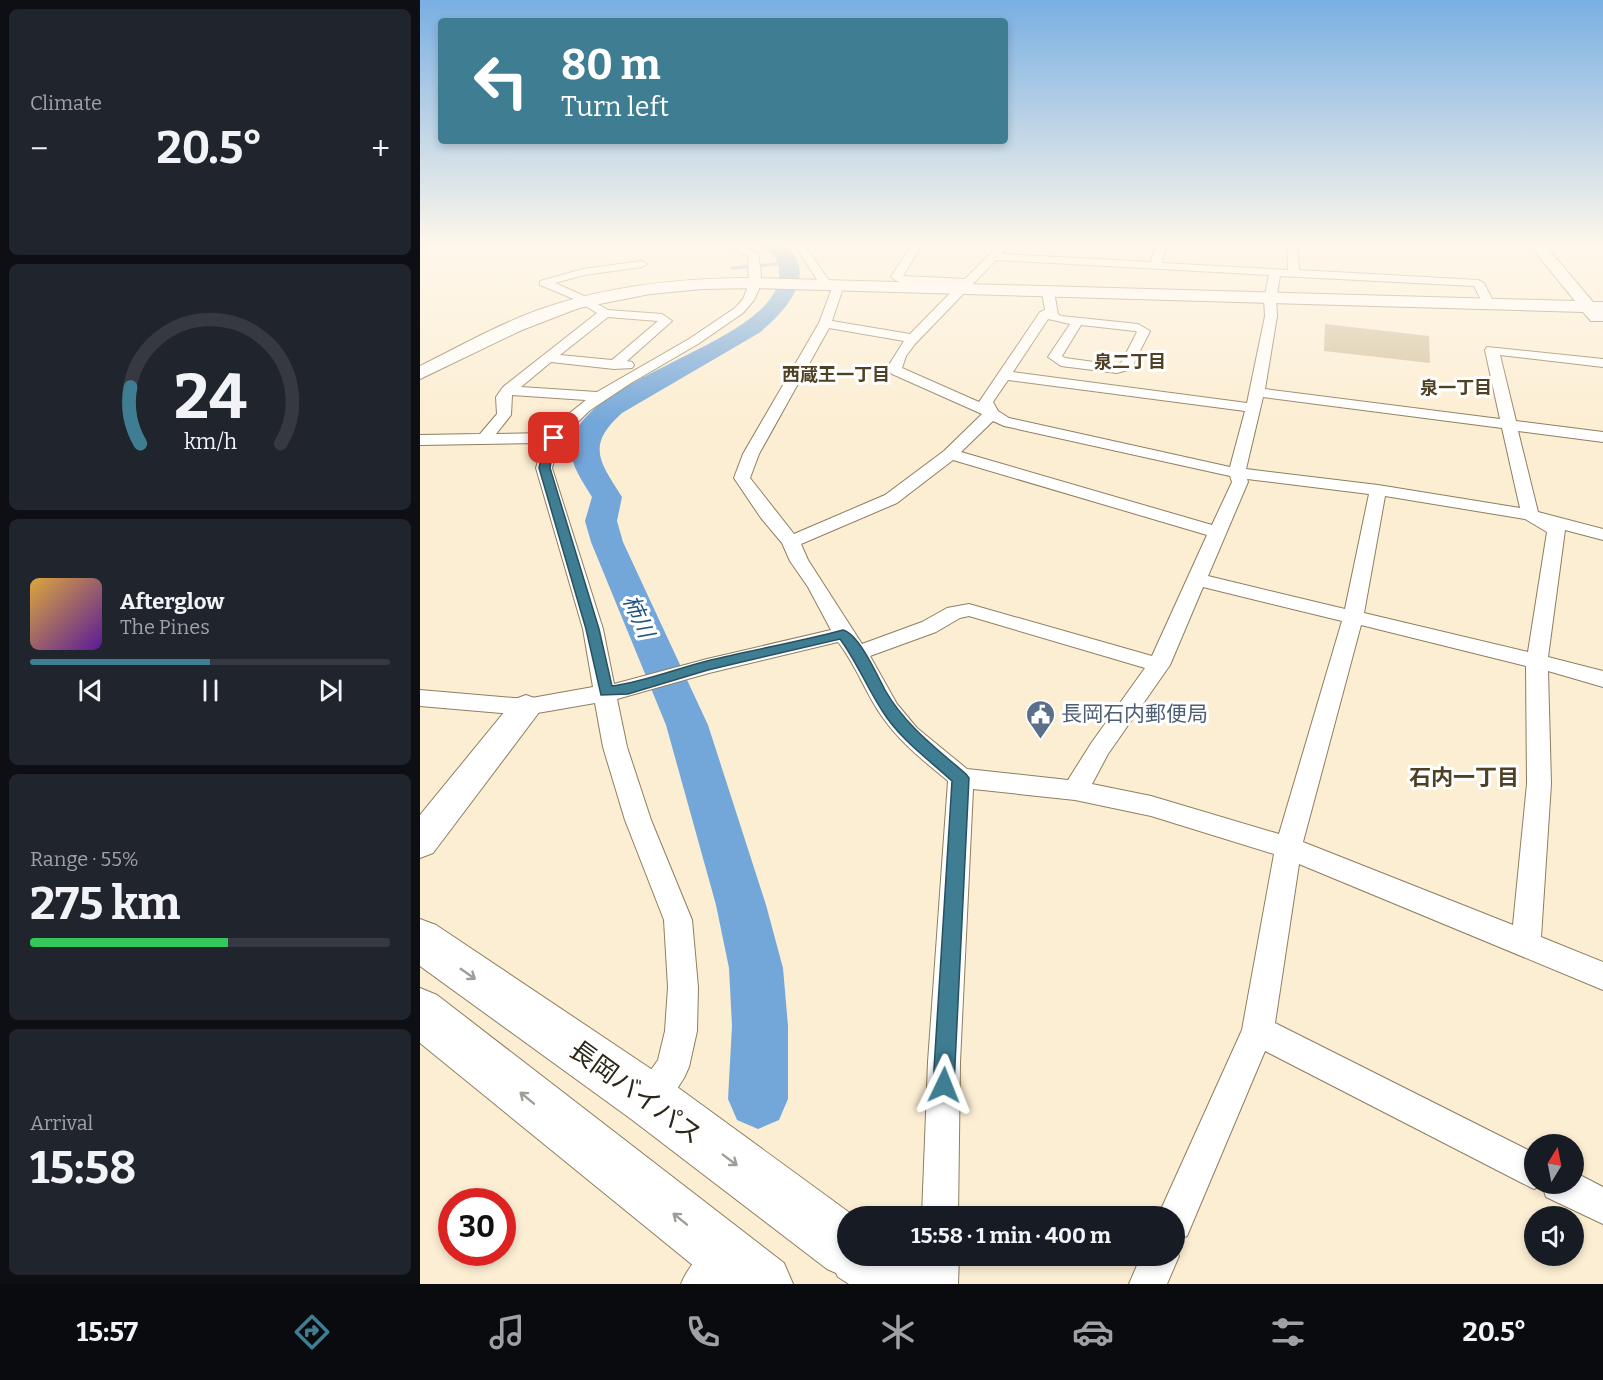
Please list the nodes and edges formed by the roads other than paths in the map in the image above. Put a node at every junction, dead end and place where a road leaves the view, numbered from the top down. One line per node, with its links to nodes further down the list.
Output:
1 (580, 303): 21 (street)
2 (588, 303): 12 (street)
3 (745, 303): 20 (street)
4 (826, 303): 14 (street)
5 (948, 303): 16 (street)
6 (1050, 303): 11 (street)
7 (1270, 303): 24 (street)
8 (1413, 303): 9 (street)
9 (1489, 305): 10 (street)
10 (1596, 307): 15 (street)
11 (1051, 312): 13 (street); 22 (street)
12 (605, 313): 17 (street); 19 (street)
13 (1078, 321): 13 (street)
14 (825, 323): 16 (street); 41 (street)
15 (1603, 324)
16 (914, 338): 27 (street)
17 (548, 358): 19 (street); 23 (street)
18 (1603, 363): 28 (street)
19 (614, 364): 20 (street)
20 (652, 367): 25 (street)
21 (420, 373)
22 (1004, 375): 26 (street); 27 (street)
23 (508, 390): 25 (street); 32 (street)
24 (1257, 392): 26 (street); 28 (street)
25 (600, 397): 30 (street)
26 (1252, 408): 36 (street)
27 (991, 412): 35 (street); 36 (street)
28 (1510, 425): 29 (street); 38 (street)
29 (1603, 437)
30 (554, 438): 32 (street); 49 (street)
31 (437, 439): 32 (street); 33 (street); 34 (street)
32 (483, 439)
33 (420, 440)
34 (420, 453)
35 (950, 454): 39 (street); 41 (street)
36 (1237, 473): 37 (street); 39 (street)
37 (1378, 490): 38 (street); 43 (street)
38 (1530, 514): 40 (street); 46 (street)
39 (1216, 532): 42 (street)
40 (1603, 535)
41 (791, 542): 44 (street)
42 (1198, 580): 43 (street); 47 (street)
43 (1353, 617): 46 (street); 55 (street)
44 (843, 634): 45 (street); 49 (street)
45 (858, 653): 47 (street); 52 (street)
46 (1537, 661): 48 (street); 57 (street)
47 (1159, 665): 53 (street)
48 (1603, 679)
49 (617, 690): 51 (street); 61 (street)
50 (420, 698): 51 (street)
51 (526, 707): 54 (street)
52 (961, 778): 53 (street); 64 (street)
53 (1075, 790): 55 (street)
54 (420, 842)
55 (1288, 848): 57 (street); 60 (street)
56 (420, 940): 61 (highway, 長岡バイパス, one-way to 61)
57 (1526, 945): 58 (street)
58 (1603, 976)
59 (420, 1012): 71 (highway, one-way to 59)
60 (1258, 1031): 62 (street); 65 (street)
61 (650, 1100): 67 (highway, 長岡バイパス, one-way to 67)
62 (1524, 1166)
63 (1579, 1194): 66 (street)
64 (940, 1206)
65 (1181, 1206)
66 (1603, 1206)
67 (837, 1240)
68 (874, 1266): 72 (highway)
69 (940, 1266): 73 (street)
70 (1156, 1266): 74 (street)
71 (729, 1275)
72 (902, 1284)
73 (939, 1284)
74 (1148, 1284)

